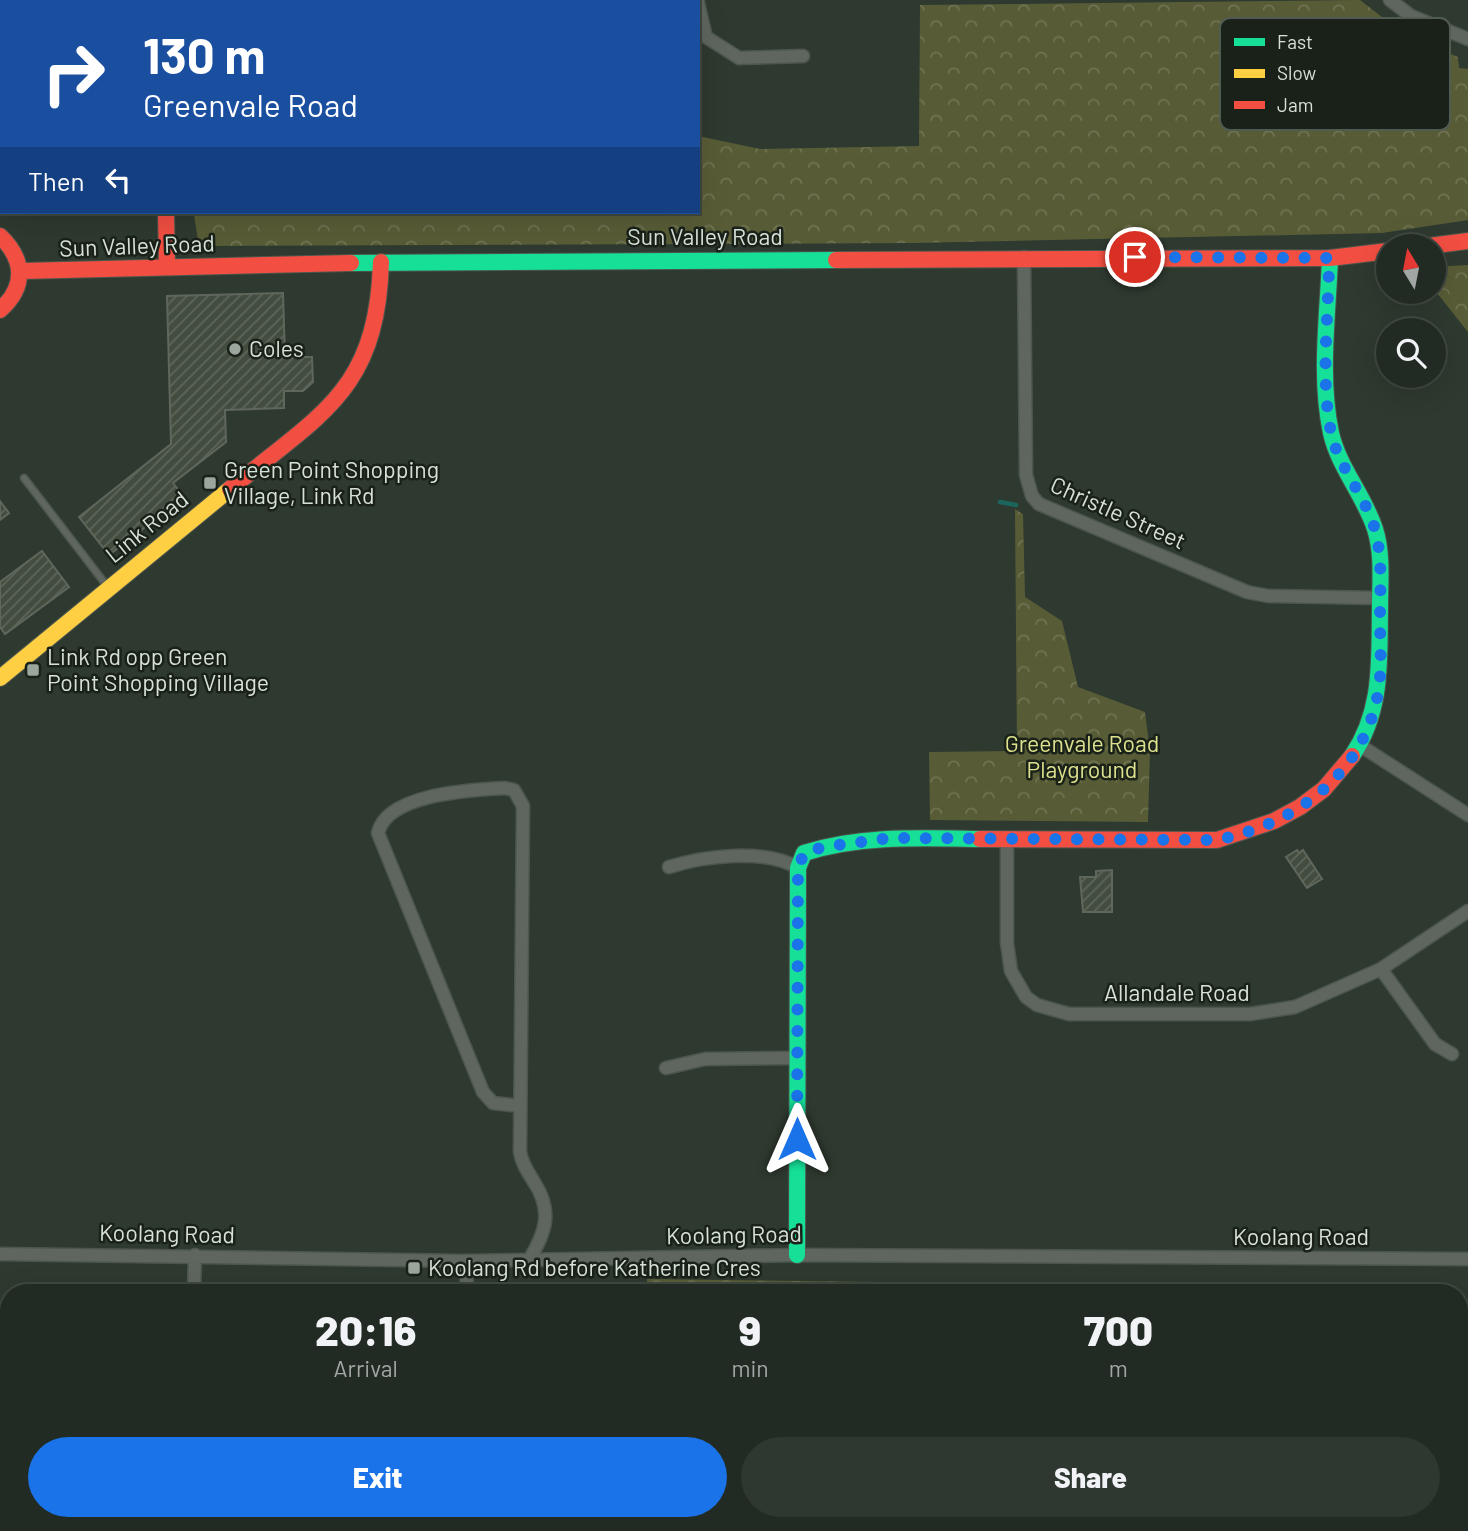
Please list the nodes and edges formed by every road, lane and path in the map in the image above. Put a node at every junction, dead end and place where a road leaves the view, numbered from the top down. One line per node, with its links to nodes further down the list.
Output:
1 (1390, 0): 3 (street)
2 (700, 11): 6 (street)
3 (1416, 18)
4 (1450, 31): 5 (street)
5 (1468, 38)
6 (803, 56)
7 (3, 214): 9 (street)
8 (166, 214): 16 (street)
9 (6, 240): 17 (street)
10 (1468, 241): 11 (street)
11 (1446, 244)
12 (1376, 252): 14 (street, Sun Valley Road)
13 (1024, 257): 14 (street, Sun Valley Road); 15 (street, Sun Valley Road); 21 (street, Christle Street)
14 (1329, 258): 21 (street)
15 (381, 262): 16 (street, Sun Valley Road); 20 (street, Link Road)
16 (167, 266): 17 (street, Sun Valley Road)
17 (22, 271): 18 (street)
18 (1, 311)
19 (24, 478): 20 (lane)
20 (108, 588): 22 (street, Link Road)
21 (1380, 598): 23 (street)
22 (0, 678)
23 (1361, 746): 24 (street); 25 (street)
24 (1468, 815)
25 (1007, 839): 27 (street); 29 (street, Allandale Road)
26 (669, 867): 27 (street)
27 (798, 868): 31 (street)
28 (1468, 911): 29 (street, Allandale Road)
29 (1381, 969): 30 (street)
30 (1452, 1054)
31 (796, 1058): 32 (street); 36 (street)
32 (666, 1068)
33 (520, 1105): 33 (street); 38 (street)
34 (0, 1254): 35 (street, Koolang Road)
35 (195, 1255): 39 (street, Koolang Road); 40 (street)
36 (797, 1255): 37 (street, Koolang Road); 38 (street, Koolang Road)
37 (1468, 1259)
38 (529, 1260): 39 (street, Koolang Road)
39 (463, 1261): 41 (street)
40 (194, 1284)
41 (467, 1284)

